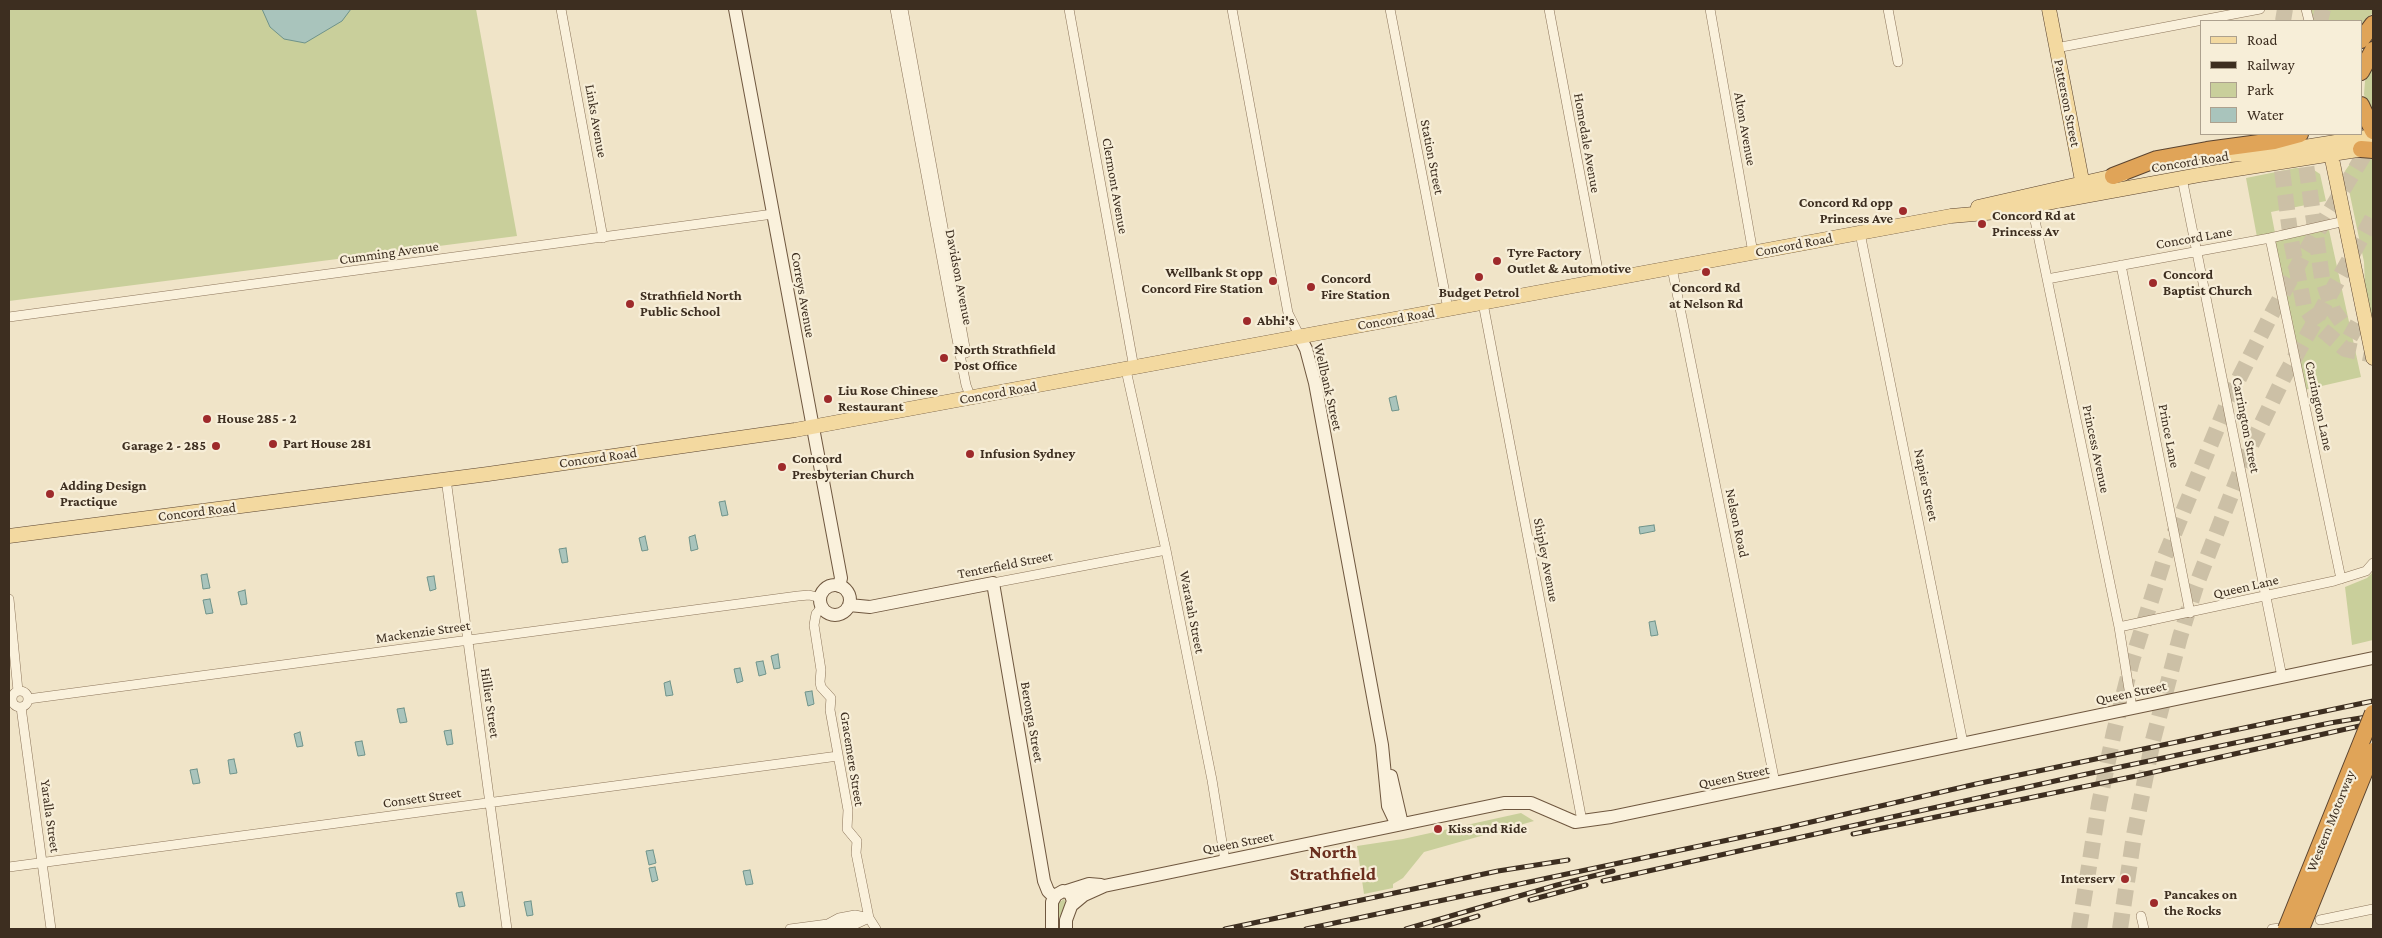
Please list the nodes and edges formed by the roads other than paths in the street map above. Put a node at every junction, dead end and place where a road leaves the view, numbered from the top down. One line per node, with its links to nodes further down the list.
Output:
1 (561, 9): 39 (street, Links Avenue)
2 (735, 9): 36 (street, Correys Avenue)
3 (895, 9): 53 (street, Davidson Avenue)
4 (903, 9): 53 (street, Davidson Avenue)
5 (1069, 9): 52 (street, Clermont Avenue)
6 (1232, 9): 50 (street, Wellbank Street)
7 (1390, 9): 48 (street, Station Street)
8 (1549, 9): 46 (street, Homedale Avenue)
9 (1710, 9): 42 (street, Alton Avenue)
10 (1888, 9): 21 (street)
11 (2049, 9): 19 (main road, Patterson Street)
12 (2260, 9): 14 (street)
13 (2200, 20): 19 (street)
14 (2202, 20)
15 (2373, 24): 17 (highway)
16 (2373, 33): 18 (highway)
17 (2362, 39)
18 (2362, 45)
19 (2056, 48): 33 (main road, Patterson Street)
20 (2373, 50): 22 (highway)
21 (1898, 62)
22 (2362, 70)
23 (2362, 107): 24 (highway)
24 (2373, 131)
25 (2296, 135): 31 (highway)
26 (2373, 136): 27 (main road, Concord Road)
27 (2335, 147): 28 (main road, Concord Road); 29 (main road, Concord Road); 30 (main road); 31 (main road, Concord Road)
28 (2369, 149)
29 (2315, 156): 30 (main road); 32 (main road, Concord Road)
30 (2334, 168): 37 (main road)
31 (2112, 176): 33 (main road, Concord Road)
32 (2182, 178): 34 (main road, Concord Road); 41 (street, Carrington Street)
33 (2083, 183): 34 (main road, Patterson Street); 35 (main road, Concord Road)
34 (2086, 197): 35 (main road, Concord Road)
35 (2031, 201): 38 (main road, Concord Road); 45 (street, Princess Avenue)
36 (773, 214): 39 (street, Cumming Avenue); 54 (street, Correys Avenue)
37 (2345, 221): 40 (street, Concord Lane); 51 (main road)
38 (1860, 233): 42 (main road, Concord Road); 77 (street, Napier Street)
39 (603, 238): 49 (street, Cumming Avenue)
40 (2270, 238): 41 (street, Concord Lane); 59 (street, Carrington Lane)
41 (2197, 251): 43 (street, Concord Lane); 62 (street, Carrington Street)
42 (1753, 253): 44 (main road, Concord Road)
43 (2121, 265): 45 (street, Concord Lane); 66 (street, Prince Lane)
44 (1672, 268): 46 (main road, Concord Road); 81 (street, Nelson Road)
45 (2047, 279): 67 (street, Princess Avenue)
46 (1600, 281): 47 (main road, Concord Road)
47 (1484, 303): 48 (main road, Concord Road); 84 (street, Shipley Avenue)
48 (1448, 309): 50 (main road, Concord Road)
49 (9, 317)
50 (1300, 337): 52 (main road, Concord Road); 78 (street, Wellbank Street)
51 (2373, 358)
52 (1130, 369): 53 (main road, Concord Road); 57 (street, Waratah Street)
53 (971, 398): 54 (main road, Concord Road)
54 (812, 427): 55 (main road, Concord Road); 61 (street, Correys Avenue)
55 (446, 480): 56 (main road, Concord Road); 68 (street, Hillier Street)
56 (9, 536)
57 (1166, 550): 60 (street, Tenterfield Street); 87 (street, Waratah Street)
58 (2373, 562): 59 (street, Queen Lane)
59 (2341, 579): 62 (street, Queen Lane)
60 (994, 583): 65 (street, Tenterfield Street); 91 (street, Beronga Street)
61 (839, 586): 64 (street); 65 (street)
62 (2266, 596): 66 (street, Queen Lane); 70 (street, Carrington Street)
63 (9, 599): 71 (street)
64 (822, 602): 65 (street); 68 (street, Mackenzie Street); 80 (street, Gracemere Street)
65 (849, 605)
66 (2190, 613): 67 (street, Queen Lane)
67 (2119, 627): 75 (street, Princess Avenue)
68 (468, 640): 72 (street, Mackenzie Street); 82 (street, Hillier Street)
69 (2373, 658): 70 (street, Queen Street)
70 (2282, 677): 75 (street, Queen Street)
71 (18, 691): 72 (street); 73 (street)
72 (28, 698): 74 (street)
73 (10, 701): 74 (street)
74 (21, 707): 88 (street, Yaralla Street)
75 (2132, 708): 77 (street, Queen Street)
76 (2373, 713): 105 (highway, Western Motorway, bridge)
77 (1964, 743): 81 (street, Queen Street)
78 (1382, 744): 83 (street, Wellbank Street); 85 (street, Wellbank Street)
79 (2373, 751): 106 (highway, Western Motorway, bridge)
80 (838, 756): 82 (street, Consett Street); 95 (street, Gracemere Street)
81 (1775, 783): 84 (street, Queen Street)
82 (490, 803): 88 (street, Consett Street); 98 (street, Hillier Street)
83 (1388, 806): 85 (street, Wellbank Street); 86 (street)
84 (1582, 821): 85 (street, Queen Street)
85 (1399, 824): 86 (street, Queen Street)
86 (1378, 830): 87 (street, Queen Street)
87 (1225, 861): 90 (street, Queen Street)
88 (42, 863): 89 (street, Consett Street); 97 (street, Yaralla Street)
89 (9, 868)
90 (1104, 886): 91 (street, Queen Street); 92 (street, Queen Street)
91 (1060, 893): 92 (street, Beronga Street); 102 (street)
92 (1072, 905): 103 (street)
93 (2373, 909): 96 (street)
94 (2141, 916): 104 (street)
95 (869, 918): 99 (street); 100 (street); 101 (street)
96 (2320, 920)
97 (51, 929)
98 (506, 929)
99 (790, 929)
100 (864, 929)
101 (876, 929)
102 (1052, 929)
103 (1066, 929)
104 (2144, 929)
105 (2279, 929)
106 (2302, 929)

